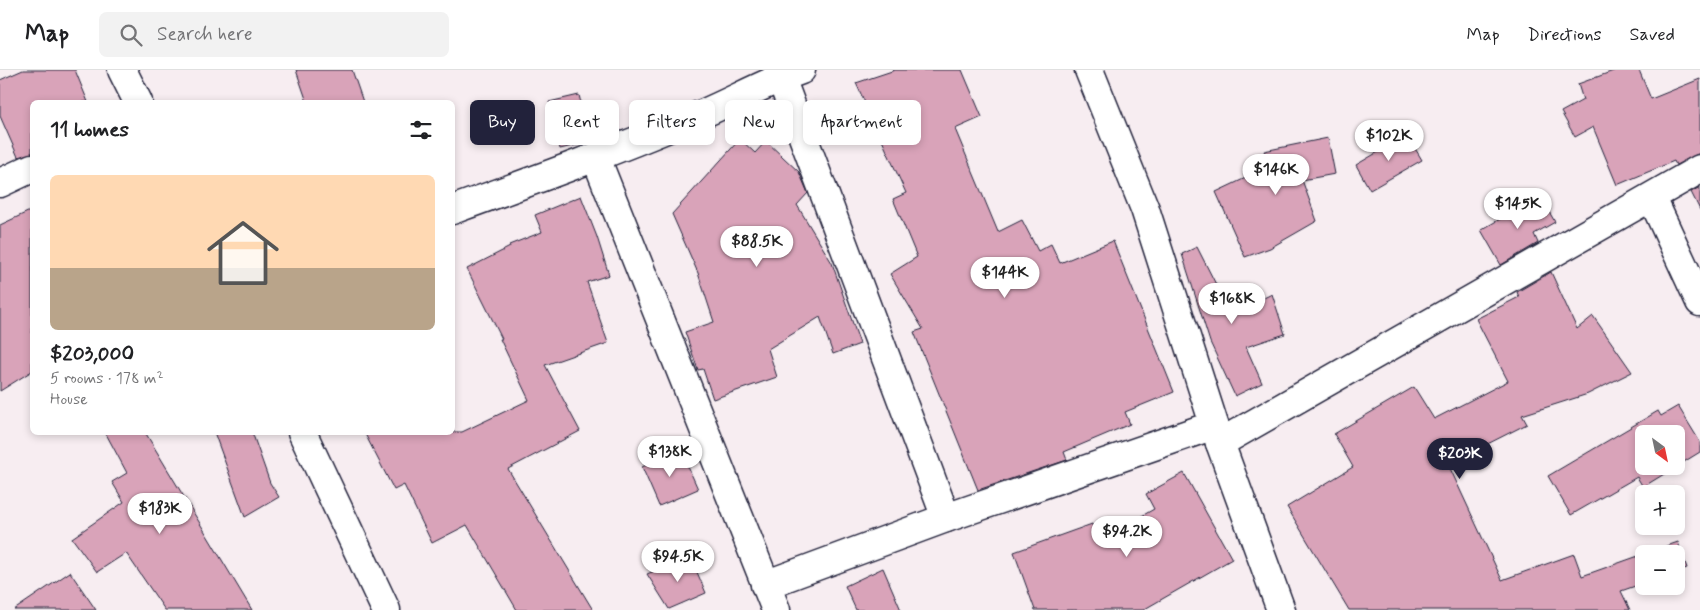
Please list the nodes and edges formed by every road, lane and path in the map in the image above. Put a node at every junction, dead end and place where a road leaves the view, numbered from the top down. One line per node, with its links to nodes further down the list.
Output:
1 (122, 70): 4 (street)
2 (1089, 70): 12 (street)
3 (787, 72): 5 (street); 14 (street)
4 (137, 100)
5 (596, 158): 10 (street); 15 (street)
6 (30, 169): 8 (street)
7 (1700, 169): 9 (street)
8 (0, 183)
9 (1652, 198): 11 (street); 12 (street)
10 (455, 209)
11 (1700, 302)
12 (1217, 434): 14 (street); 18 (street)
13 (303, 435): 16 (street)
14 (946, 518): 15 (street)
15 (764, 585): 17 (street)
16 (386, 610)
17 (776, 610)
18 (1280, 610)

